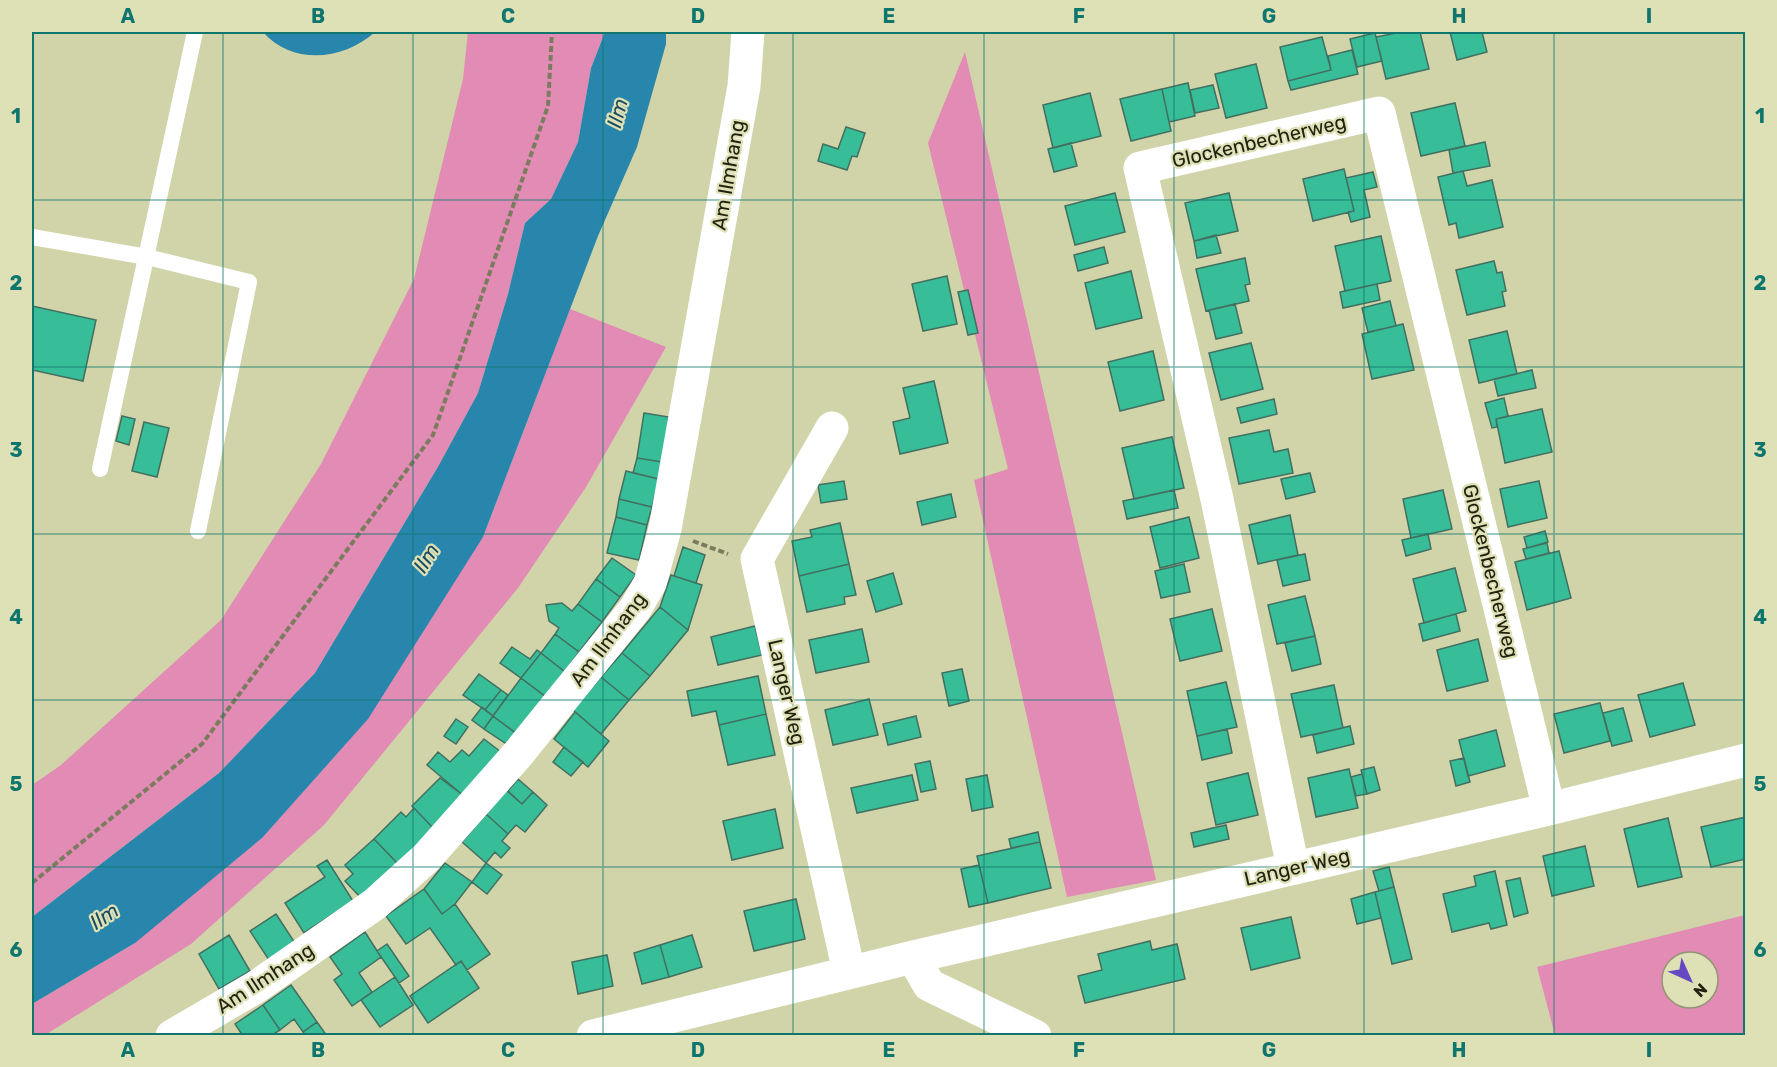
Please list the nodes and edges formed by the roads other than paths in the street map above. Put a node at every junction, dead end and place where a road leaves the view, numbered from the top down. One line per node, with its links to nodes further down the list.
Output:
1 (195, 32): 4 (lane)
2 (748, 32): 13 (street, Am Ilmhang)
3 (32, 237): 4 (lane)
4 (147, 257): 6 (lane); 7 (lane)
5 (832, 428): 12 (street, Langer Weg)
6 (100, 469)
7 (198, 531)
8 (1746, 760): 9 (street, Langer Weg)
9 (1550, 808): 10 (street, Langer Weg); 10 (street, Glockenbecherweg)
10 (1293, 868): 11 (street, Langer Weg)
11 (912, 957): 12 (street, Langer Weg); 15 (street)
12 (849, 972): 14 (street, Langer Weg)
13 (172, 1035)
14 (593, 1035)
15 (1035, 1035)

